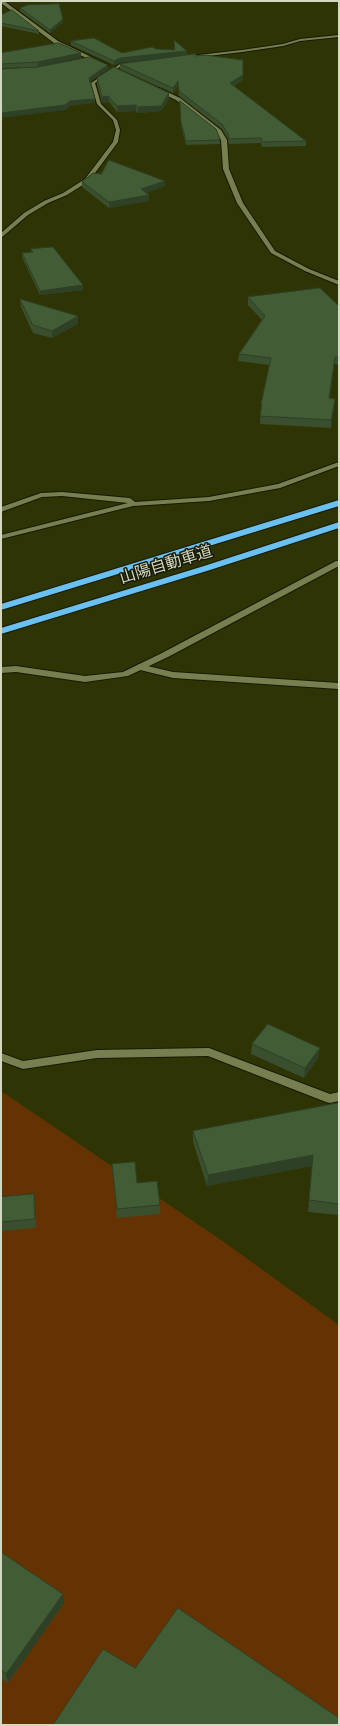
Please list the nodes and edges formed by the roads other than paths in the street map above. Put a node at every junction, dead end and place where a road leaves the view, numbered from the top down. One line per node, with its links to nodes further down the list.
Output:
1 (1, 1): 3 (street)
2 (339, 36): 5 (street)
3 (92, 58): 4 (street); 5 (street)
4 (84, 60)
5 (113, 69): 6 (street); 8 (street)
6 (119, 72)
7 (152, 87): 9 (street)
8 (1, 236)
9 (339, 283)
10 (339, 464): 12 (street)
11 (339, 503): 17 (highway, 山陽自動車道)
12 (133, 504): 13 (street); 15 (street)
13 (1, 510)
14 (339, 525): 18 (highway, 山陽自動車道)
15 (1, 537)
16 (339, 563): 19 (street)
17 (1, 606)
18 (1, 631)
19 (139, 667): 20 (street); 21 (street)
20 (1, 670)
21 (339, 686)
22 (1, 1057): 23 (street)
23 (337, 1098)

